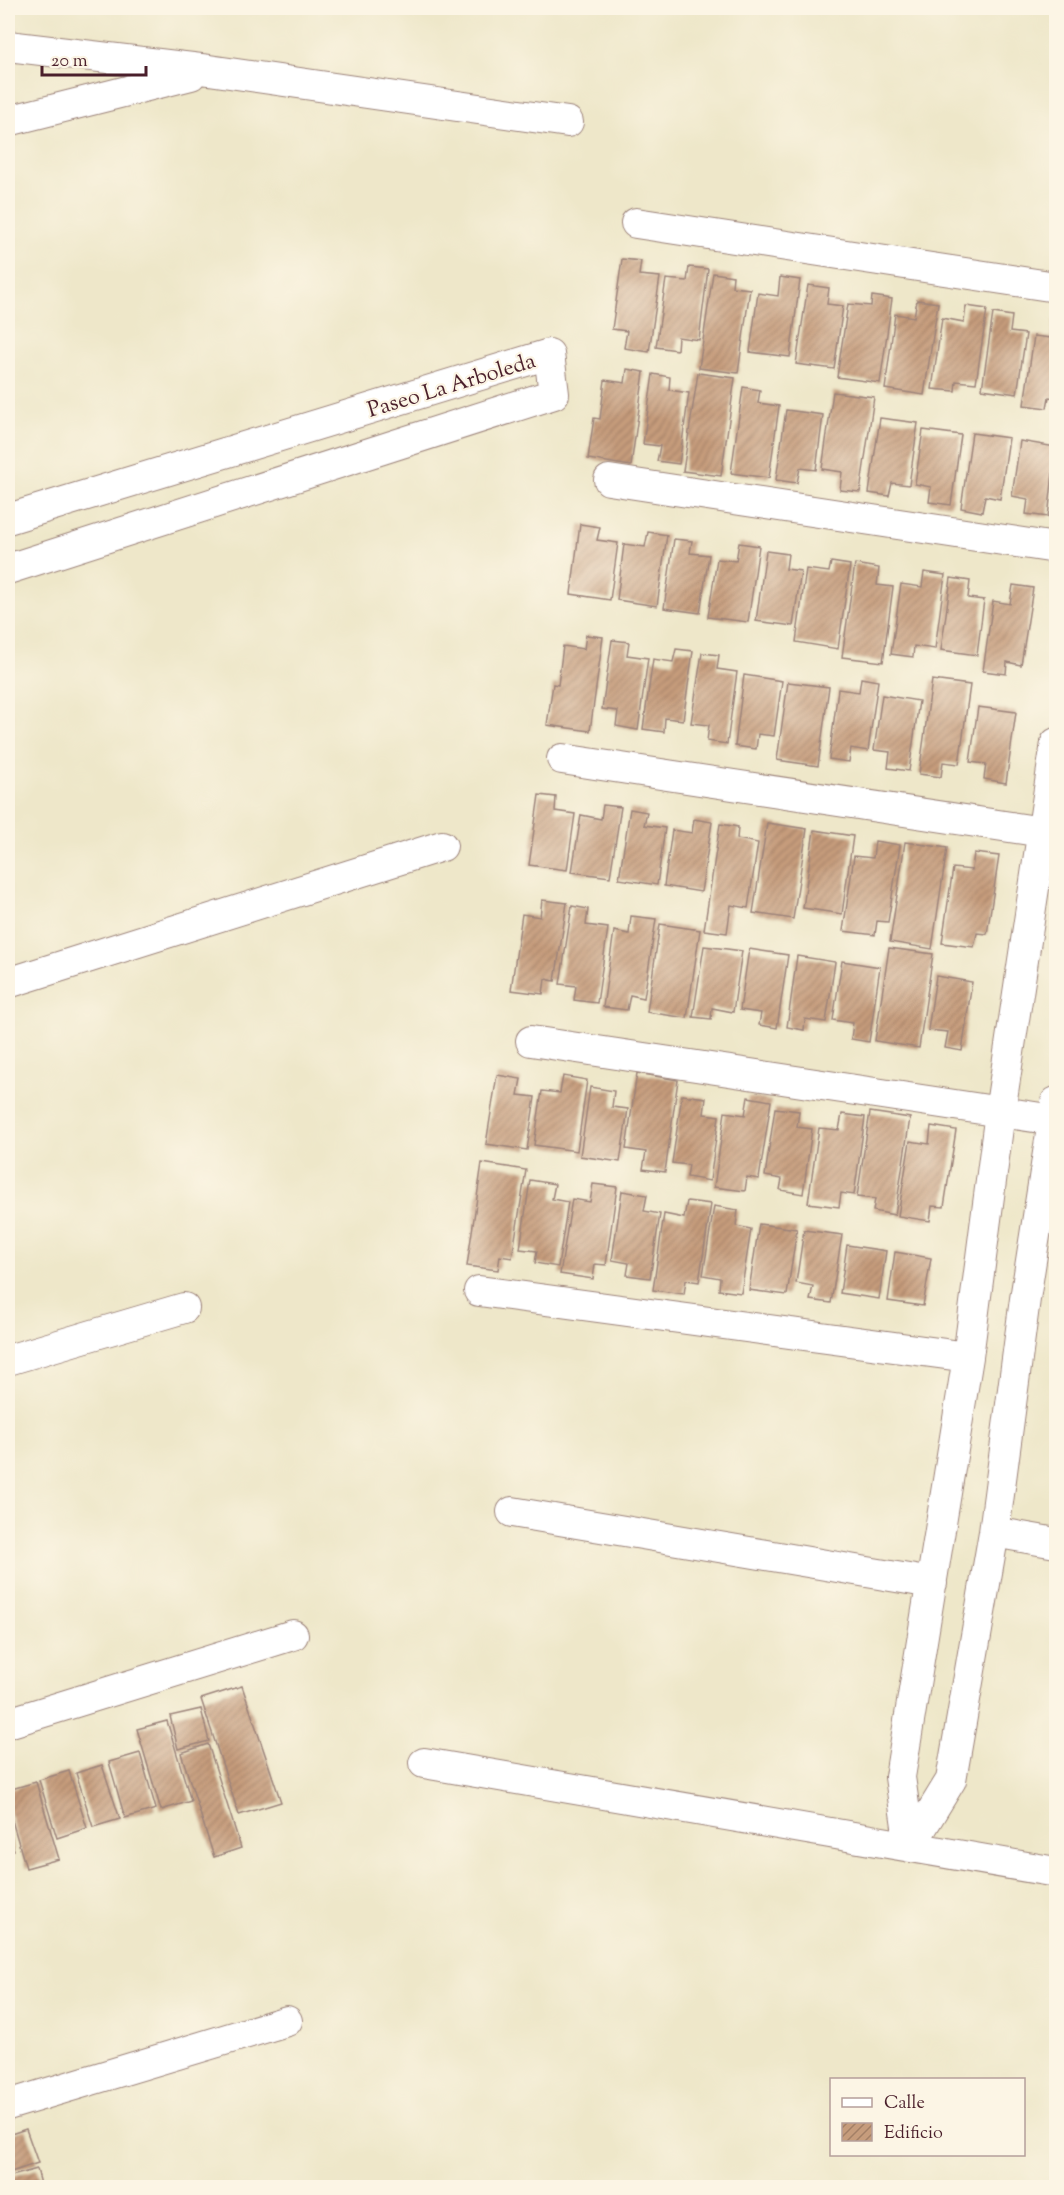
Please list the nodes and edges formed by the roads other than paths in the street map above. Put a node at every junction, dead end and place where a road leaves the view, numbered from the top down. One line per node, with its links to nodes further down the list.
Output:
1 (8, 46): 2 (street)
2 (209, 70): 3 (street); 4 (street)
3 (8, 121)
4 (568, 122)
5 (636, 223): 6 (street)
6 (1056, 286)
7 (609, 480): 9 (street)
8 (8, 519): 10 (street, Paseo La Arboleda)
9 (1056, 548)
10 (8, 570)
11 (1056, 743): 13 (street)
12 (562, 759): 13 (street)
13 (1050, 833): 18 (street)
14 (442, 846): 15 (street)
15 (9, 977)
16 (531, 1041): 18 (street)
17 (1055, 1111): 18 (street); 19 (street)
18 (1000, 1112): 22 (street)
19 (1046, 1235): 25 (street)
20 (479, 1291): 22 (street)
21 (184, 1308): 23 (street)
22 (968, 1357): 27 (street)
23 (8, 1360)
24 (512, 1512): 27 (street)
25 (994, 1532): 26 (street); 31 (street)
26 (1056, 1543)
27 (932, 1583): 31 (street)
28 (293, 1635): 29 (street)
29 (8, 1723)
30 (424, 1763): 31 (street)
31 (910, 1847): 32 (street)
32 (1056, 1872)
33 (287, 2021): 34 (street)
34 (8, 2105)

